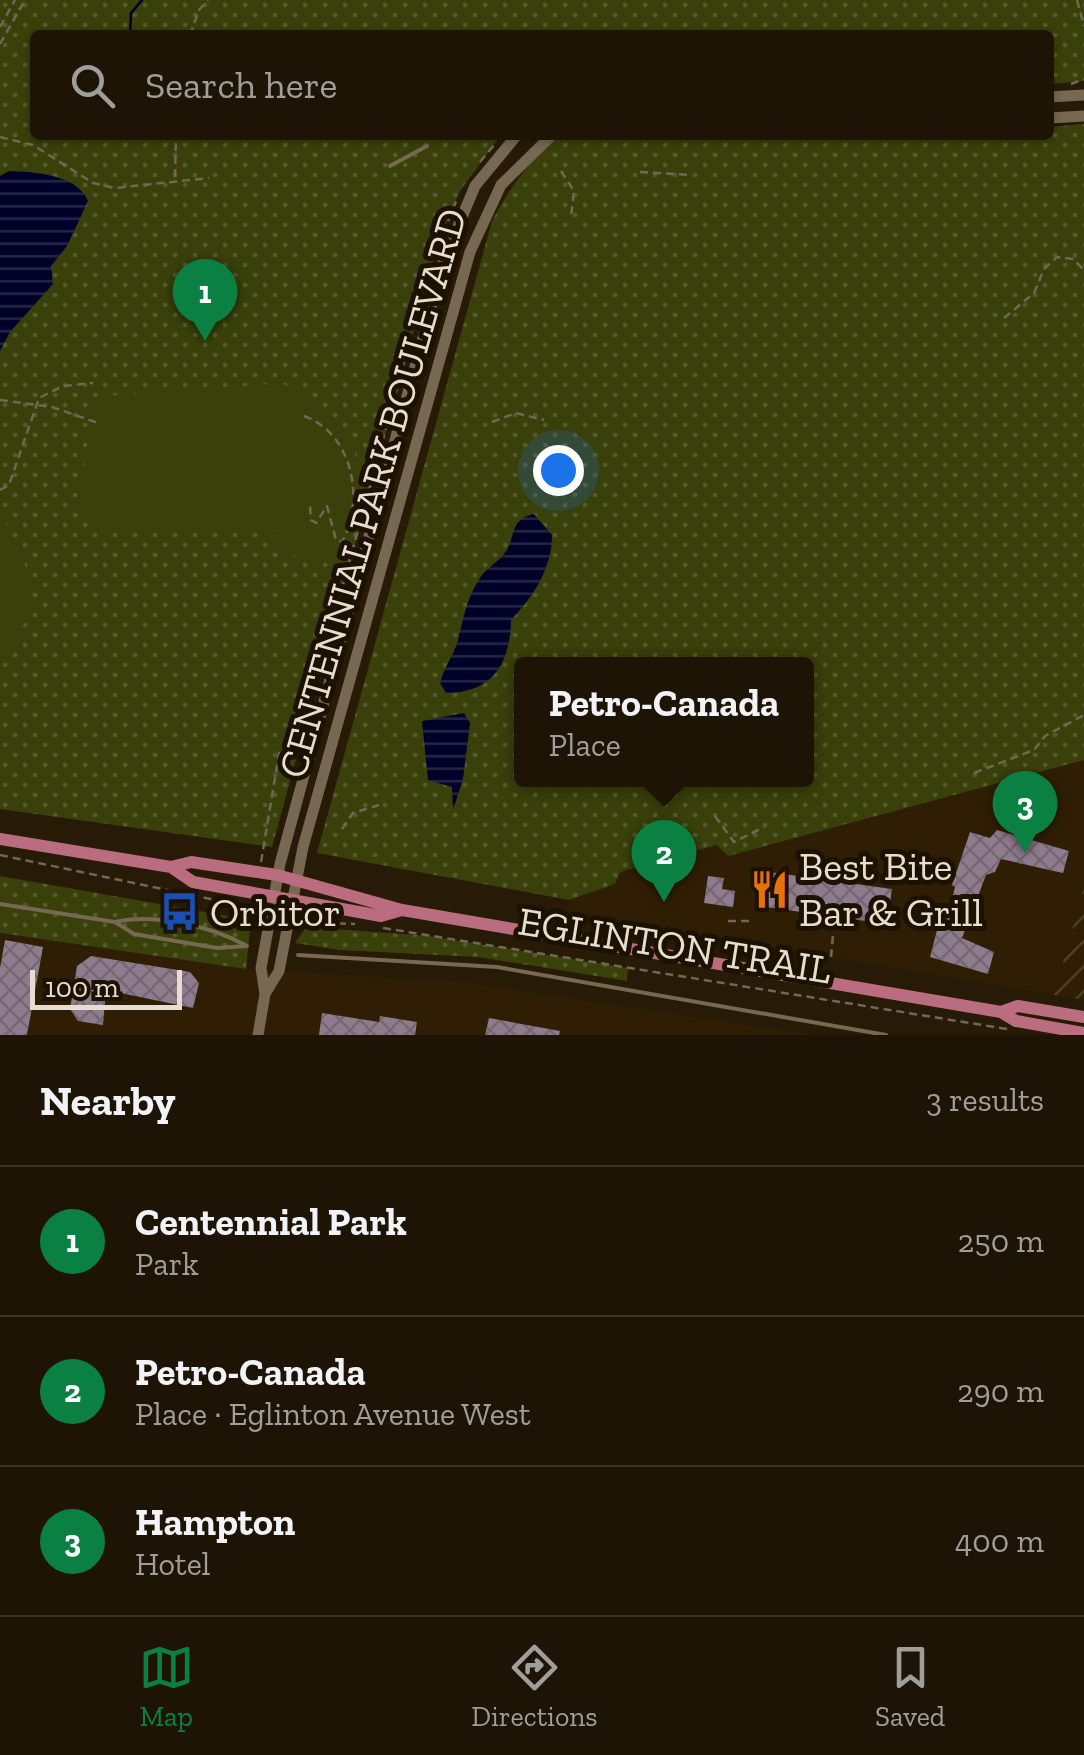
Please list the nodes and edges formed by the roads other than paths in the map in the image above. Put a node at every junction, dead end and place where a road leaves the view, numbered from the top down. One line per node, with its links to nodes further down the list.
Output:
1 (1084, 95): 2 (street)
2 (1054, 97)
3 (1084, 116): 4 (street)
4 (1054, 118)
5 (510, 140): 9 (street, CENTENNIAL PARK BOULEVARD)
6 (546, 140): 10 (street, CENTENNIAL PARK BOULEVARD)
7 (426, 146): 8 (lane)
8 (390, 166)
9 (404, 407): 10 (street); 13 (street, CENTENNIAL PARK BOULEVARD)
10 (425, 412): 14 (street, CENTENNIAL PARK BOULEVARD)
11 (0, 839): 12 (main road)
12 (171, 867): 13 (main road); 13 (main road)
13 (275, 886): 14 (main road); 14 (main road); 19 (street, CENTENNIAL PARK BOULEVARD)
14 (295, 890): 16 (main road); 16 (main road); 19 (street, CENTENNIAL PARK BOULEVARD)
15 (0, 904): 17 (lane)
16 (402, 910): 20 (main road)
17 (115, 922): 17 (lane)
18 (298, 955): 24 (lane)
19 (265, 994): 23 (street)
20 (1001, 1012): 21 (main road); 22 (main road)
21 (1084, 1018)
22 (1084, 1032)
23 (258, 1035)
24 (886, 1035)

